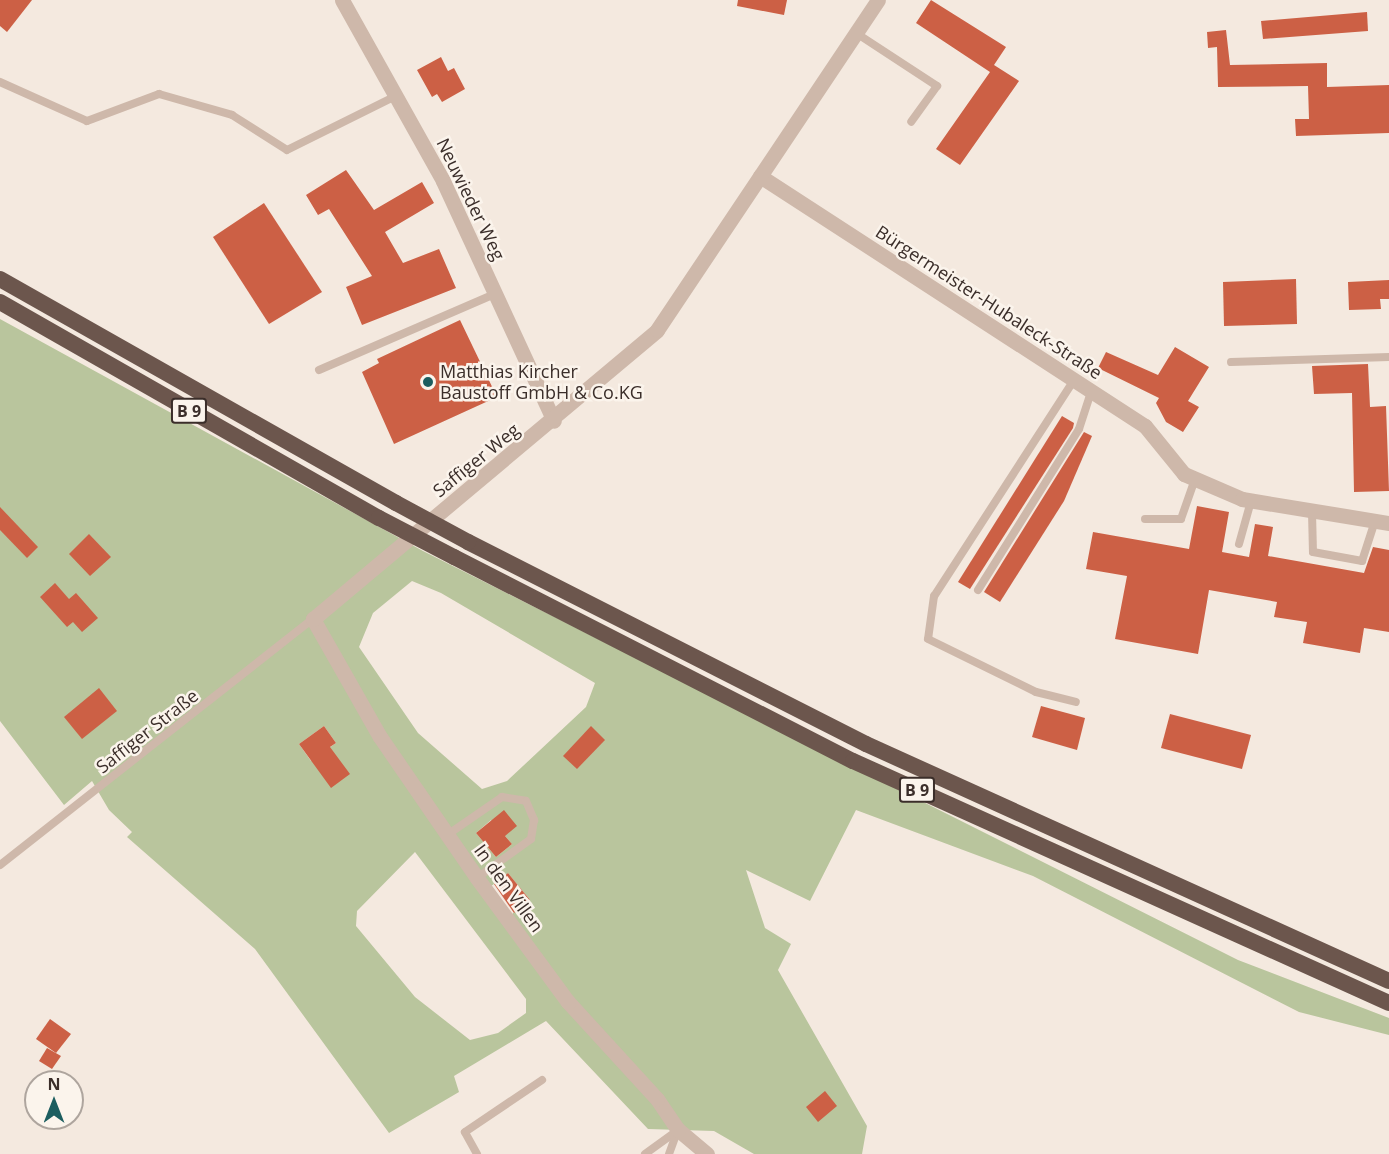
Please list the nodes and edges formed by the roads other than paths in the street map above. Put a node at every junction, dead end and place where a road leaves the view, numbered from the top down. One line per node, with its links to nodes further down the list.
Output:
1 (342, 0): 5 (street, Neuwieder Weg)
2 (878, 0): 3 (street)
3 (856, 33): 6 (lane); 7 (street)
4 (0, 81): 5 (lane)
5 (396, 96): 9 (street, Neuwieder Weg)
6 (911, 122)
7 (760, 176): 14 (street, Bürgermeister-Hubaleck-Straße); 16 (street, Saffiger Weg)
8 (0, 279): 29 (highway, B 9, bridge)
9 (495, 294): 13 (lane); 16 (street, Neuwieder Weg)
10 (0, 302): 30 (highway, B 9, bridge)
11 (1389, 357): 12 (lane)
12 (1231, 363)
13 (319, 370)
14 (1074, 380): 15 (street, Bürgermeister-Hubaleck-Straße); 25 (lane)
15 (1091, 391): 17 (street, Bürgermeister-Hubaleck-Straße); 23 (lane)
16 (554, 421): 24 (street, Saffiger Weg)
17 (1195, 479): 18 (street, Bürgermeister-Hubaleck-Straße); 20 (lane)
18 (1251, 501): 19 (street, Bürgermeister-Hubaleck-Straße); 22 (lane)
19 (1312, 512): 21 (street, Bürgermeister-Hubaleck-Straße); 21 (lane)
20 (1145, 519)
21 (1382, 522)
22 (1239, 544)
23 (978, 590)
24 (313, 619): 26 (street, In den Villen); 27 (lane, Saffiger Straße)
25 (1076, 702)
26 (447, 835): 28 (street, In den Villen); 28 (lane)
27 (0, 865)
28 (477, 878): 32 (street, In den Villen)
29 (1389, 981)
30 (1389, 1003)
31 (542, 1080): 33 (lane)
32 (678, 1130): 34 (lane); 35 (lane); 36 (street, In den Villen)
33 (477, 1154)
34 (645, 1154)
35 (669, 1154)
36 (707, 1154)

